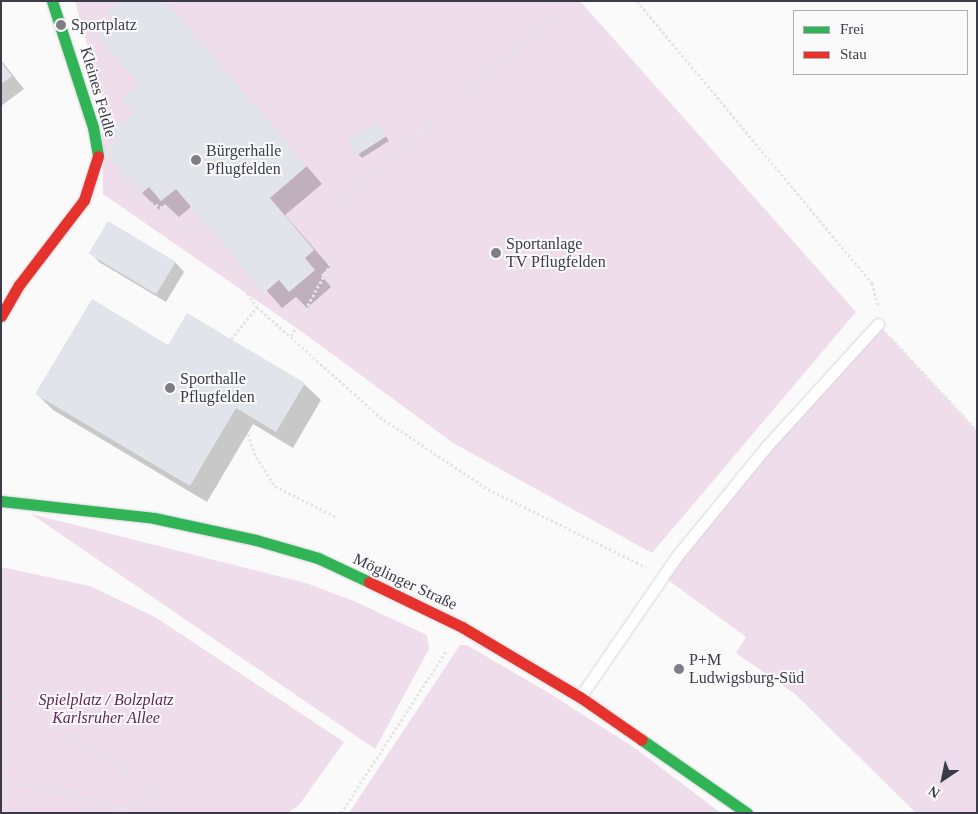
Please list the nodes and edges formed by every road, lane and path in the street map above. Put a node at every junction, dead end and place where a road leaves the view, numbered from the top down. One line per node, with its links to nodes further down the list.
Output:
1 (52, 1): 4 (street, Kleines Feldle)
2 (637, 1): 7 (path)
3 (560, 11): 8 (path)
4 (98, 154): 5 (path); 6 (street, Kleines Feldle)
5 (257, 307): 8 (path); 9 (path)
6 (1, 316)
7 (878, 324): 10 (path); 14 (lane)
8 (291, 336): 14 (path)
9 (231, 339)
10 (977, 431)
11 (248, 434): 13 (path)
12 (1, 501): 15 (street, Möglinger Straße)
13 (336, 517)
14 (664, 577): 17 (lane)
15 (462, 627): 17 (street, Möglinger Straße); 19 (path)
16 (1, 694): 18 (path)
17 (580, 697): 20 (street, Möglinger Straße)
18 (1, 782)
19 (340, 813)
20 (747, 813)

